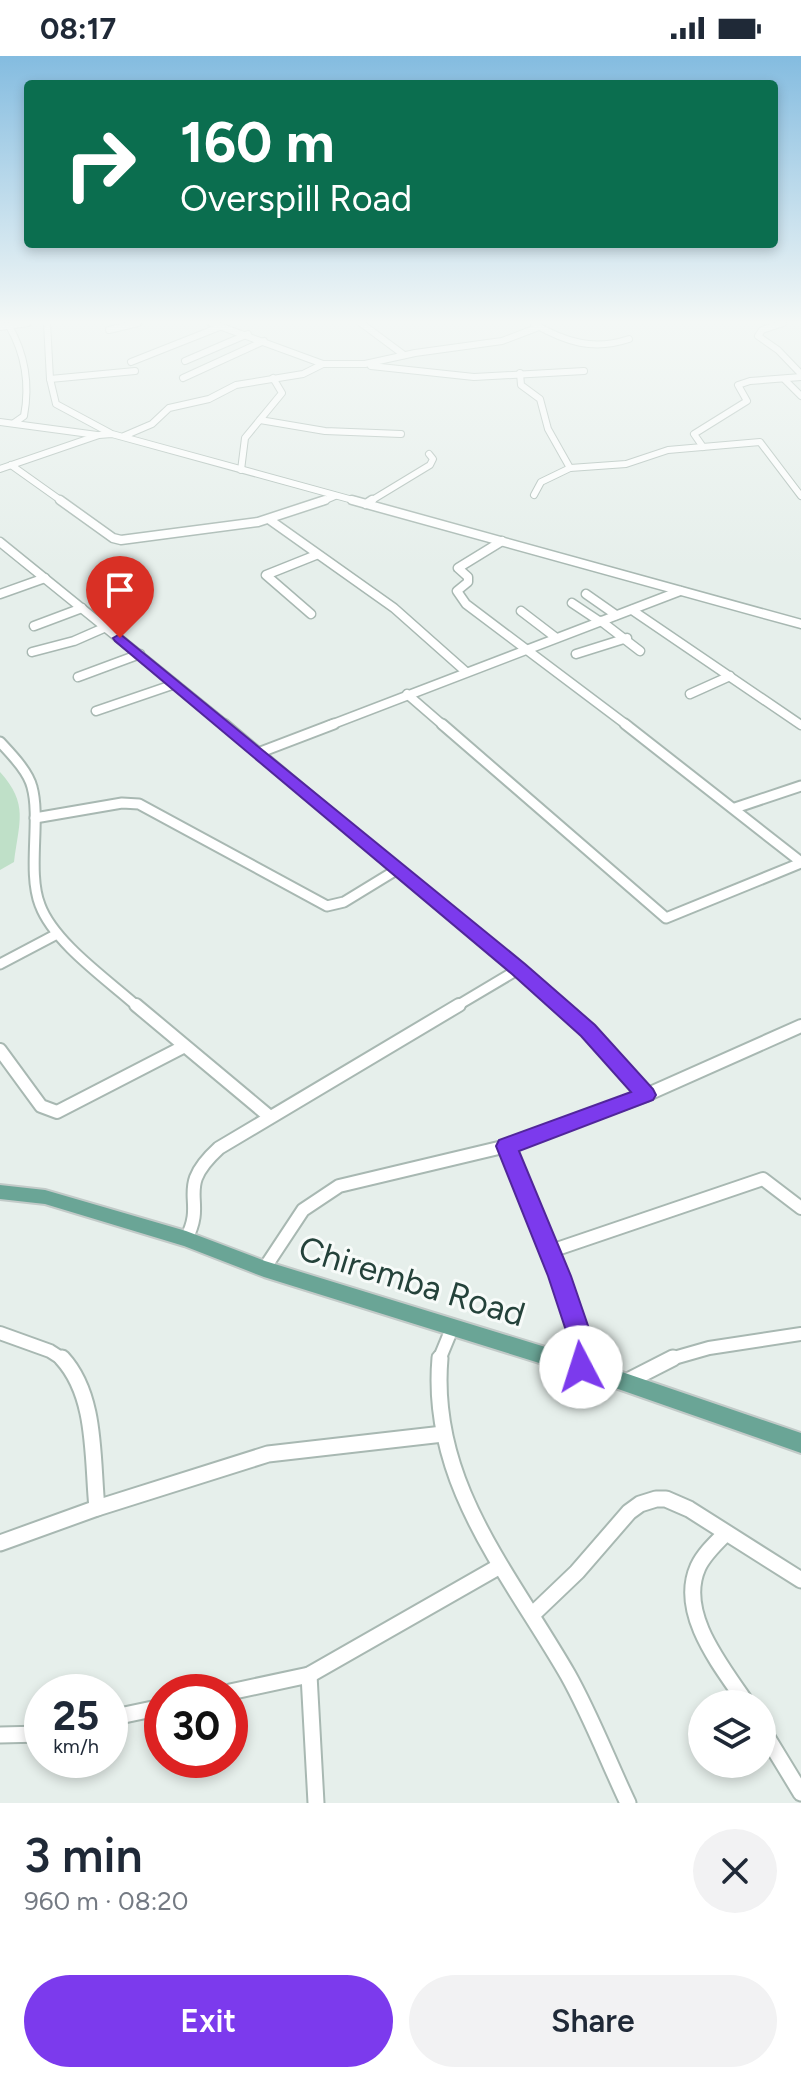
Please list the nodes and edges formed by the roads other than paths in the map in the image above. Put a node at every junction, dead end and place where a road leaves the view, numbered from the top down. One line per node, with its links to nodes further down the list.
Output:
1 (25, 405): 9 (street)
2 (57, 405): 10 (street)
3 (183, 405): 13 (street)
4 (273, 405): 7 (street)
5 (541, 405): 17 (street)
6 (741, 405): 14 (street)
7 (260, 420): 11 (street); 19 (street)
8 (0, 422): 9 (street)
9 (14, 423): 12 (street)
10 (112, 434): 12 (street); 13 (street)
11 (401, 434)
12 (99, 435): 16 (street)
13 (123, 437): 19 (street)
14 (703, 447): 17 (street); 22 (street)
15 (429, 454): 23 (street)
16 (11, 465): 18 (street); 24 (street)
17 (570, 468): 20 (street)
18 (0, 469)
19 (241, 470): 21 (street)
20 (534, 495)
21 (335, 496): 23 (street); 24 (street)
22 (801, 496)
23 (366, 504): 25 (street)
24 (270, 520): 27 (street)
25 (502, 541): 29 (street); 44 (street)
26 (0, 542): 28 (street)
27 (316, 555): 36 (street); 49 (street)
28 (45, 578): 30 (street); 33 (street)
29 (680, 591): 34 (street); 39 (street)
30 (0, 594)
31 (586, 594): 37 (street)
32 (572, 603): 38 (street)
33 (82, 608): 40 (street); 41 (street)
34 (632, 610): 37 (street); 50 (street)
35 (521, 611): 42 (street)
36 (311, 614)
37 (616, 615): 38 (street)
38 (600, 621): 42 (street); 43 (street)
39 (801, 624)
40 (34, 626)
41 (106, 627): 46 (street); 47 (street)
42 (555, 637): 44 (street)
43 (627, 638): 45 (street); 48 (street)
44 (524, 649): 49 (street); 60 (street)
45 (640, 651)
46 (32, 652)
47 (140, 654): 51 (street); 52 (street)
48 (576, 654)
49 (465, 671): 53 (street)
50 (730, 676): 54 (street); 56 (street)
51 (78, 677)
52 (175, 684): 55 (street); 58 (street)
53 (407, 694): 58 (street); 62 (street)
54 (690, 694)
55 (96, 711)
56 (801, 725)
57 (0, 742): 61 (street)
58 (258, 753): 63 (street)
59 (801, 786): 60 (street)
60 (735, 808): 62 (street)
61 (35, 818): 63 (street); 64 (street)
62 (801, 863)
63 (398, 869): 66 (street)
64 (57, 934): 65 (street); 68 (street)
65 (0, 964)
66 (519, 969): 70 (street); 71 (street)
67 (801, 1026): 70 (street)
68 (183, 1047): 69 (street); 71 (street)
69 (0, 1050)
70 (646, 1095): 72 (street)
71 (270, 1117): 75 (street)
72 (507, 1146): 76 (street); 77 (street)
73 (0, 1192): 75 (main road, Chiremba Road)
74 (801, 1208): 76 (street)
75 (186, 1239): 77 (main road, Chiremba Road)
76 (551, 1251): 81 (street)
77 (264, 1269): 78 (main road, Chiremba Road)
78 (453, 1326): 81 (main road, Chiremba Road); 83 (street)
79 (0, 1333): 85 (street)
80 (801, 1334): 82 (street)
81 (581, 1367): 82 (main road, Chiremba Road)
82 (624, 1384): 84 (main road, Chiremba Road)
83 (443, 1434): 85 (street); 88 (street)
84 (801, 1443)
85 (97, 1508): 87 (street)
86 (726, 1533): 89 (street); 90 (street); 93 (street)
87 (0, 1543)
88 (500, 1566): 90 (street); 91 (street)
89 (801, 1580)
90 (532, 1615): 99 (street)
91 (309, 1675): 92 (street); 98 (street)
92 (248, 1688)
93 (738, 1690)
94 (24, 1734): 95 (street)
95 (0, 1735)
96 (776, 1752): 97 (street)
97 (801, 1793)
98 (316, 1803)
99 (628, 1803)

